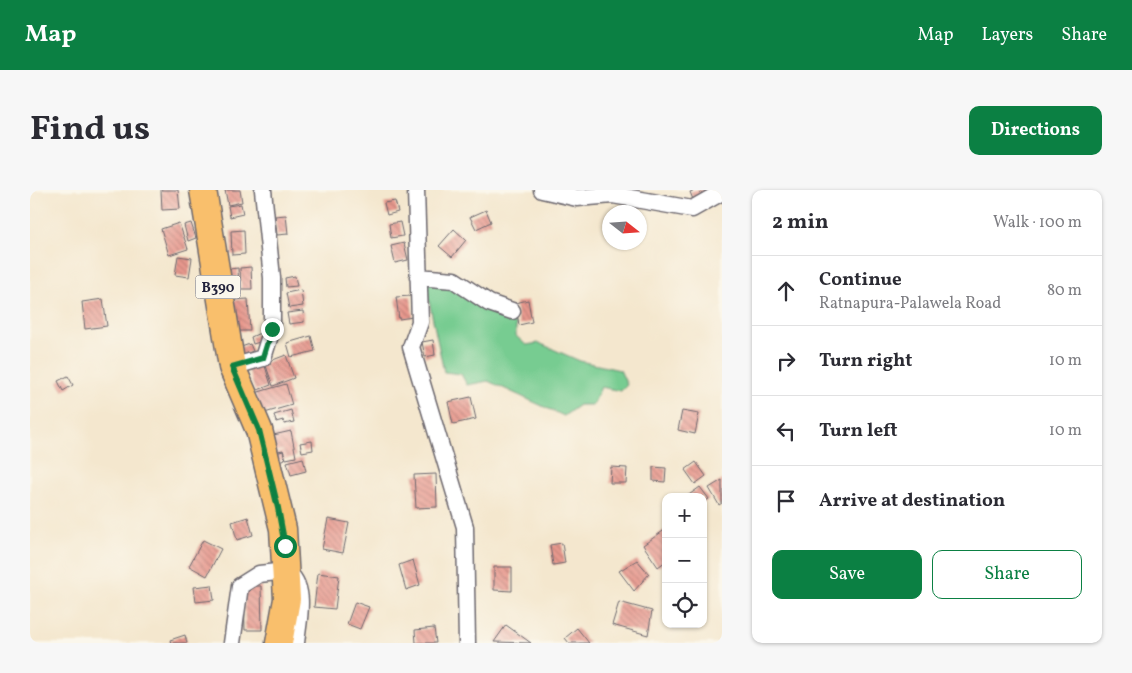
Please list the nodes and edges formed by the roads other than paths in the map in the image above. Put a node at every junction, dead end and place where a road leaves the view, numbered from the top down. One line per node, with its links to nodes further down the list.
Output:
1 (203, 190): 8 (main road, B390)
2 (263, 190): 8 (street)
3 (416, 190): 6 (street)
4 (542, 190): 5 (street)
5 (722, 192)
6 (418, 277): 7 (street); 13 (street)
7 (512, 311)
8 (232, 367): 9 (main road, B390)
9 (286, 571): 10 (street); 11 (main road, B390); 12 (street)
10 (232, 643)
11 (280, 643)
12 (296, 643)
13 (467, 643)

